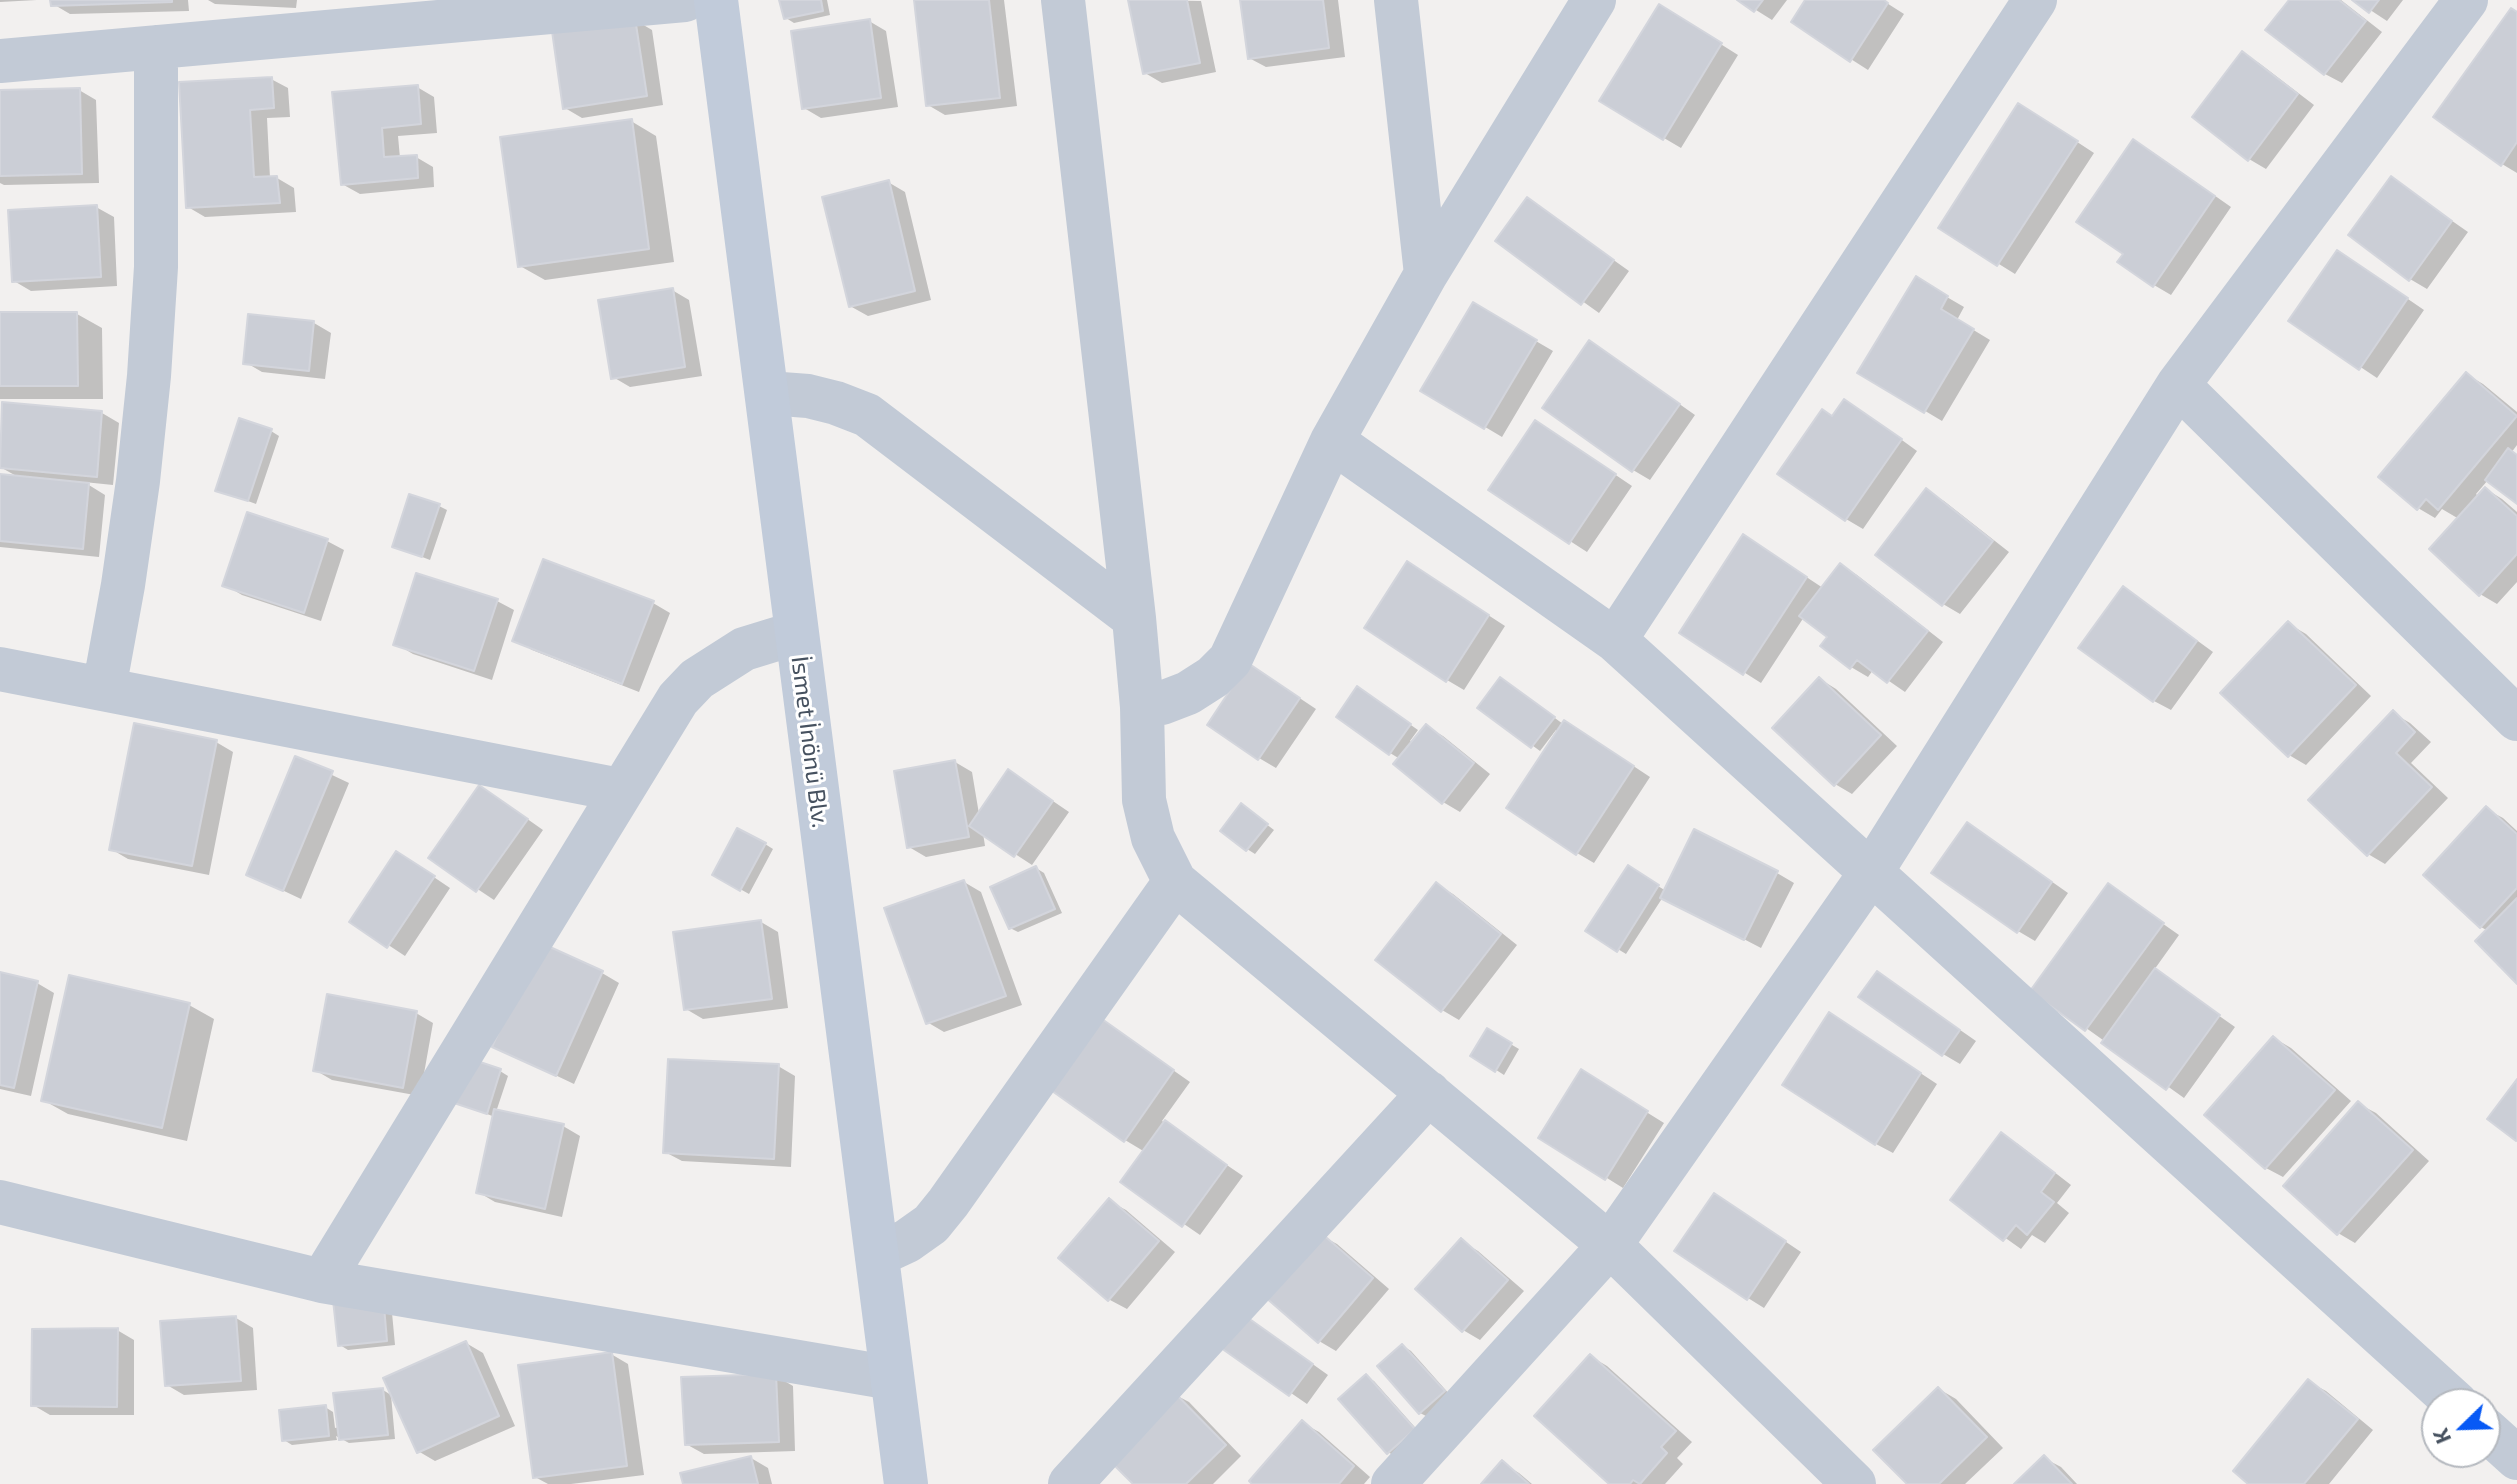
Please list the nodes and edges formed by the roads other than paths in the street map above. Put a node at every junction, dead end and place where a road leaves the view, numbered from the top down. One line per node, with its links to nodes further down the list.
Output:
1 (685, 0): 8 (street)
2 (716, 0): 12 (main road, İsmet İnönü Blv.)
3 (1063, 0): 14 (street)
4 (1396, 0): 10 (street)
5 (1594, 0): 10 (street)
6 (2035, 0): 16 (street)
7 (2466, 0): 11 (street)
8 (156, 47): 9 (street); 18 (street)
9 (0, 61)
10 (1426, 274): 13 (street)
11 (2178, 385): 20 (street); 22 (street)
12 (768, 393): 14 (street); 15 (main road, İsmet İnönü Blv.)
13 (1332, 441): 16 (street); 19 (street)
14 (1134, 618): 19 (street)
15 (796, 633): 21 (street); 27 (main road, İsmet İnönü Blv.)
16 (1615, 640): 22 (street)
17 (0, 669): 18 (street)
18 (104, 689): 21 (street)
19 (1142, 707): 23 (street)
20 (2517, 719)
21 (620, 790): 28 (street)
22 (1870, 874): 26 (street); 30 (street)
23 (1175, 882): 24 (street); 27 (street)
24 (1429, 1093): 26 (street); 34 (street)
25 (0, 1202): 28 (street)
26 (1610, 1245): 35 (street); 36 (street)
27 (877, 1255): 29 (main road, İsmet İnönü Blv.)
28 (322, 1281): 29 (street)
29 (892, 1378): 33 (main road, İsmet İnönü Blv.)
30 (2439, 1388)
31 (2501, 1444): 32 (street)
32 (2517, 1458)
33 (906, 1484)
34 (1070, 1484)
35 (1393, 1484)
36 (1854, 1484)

